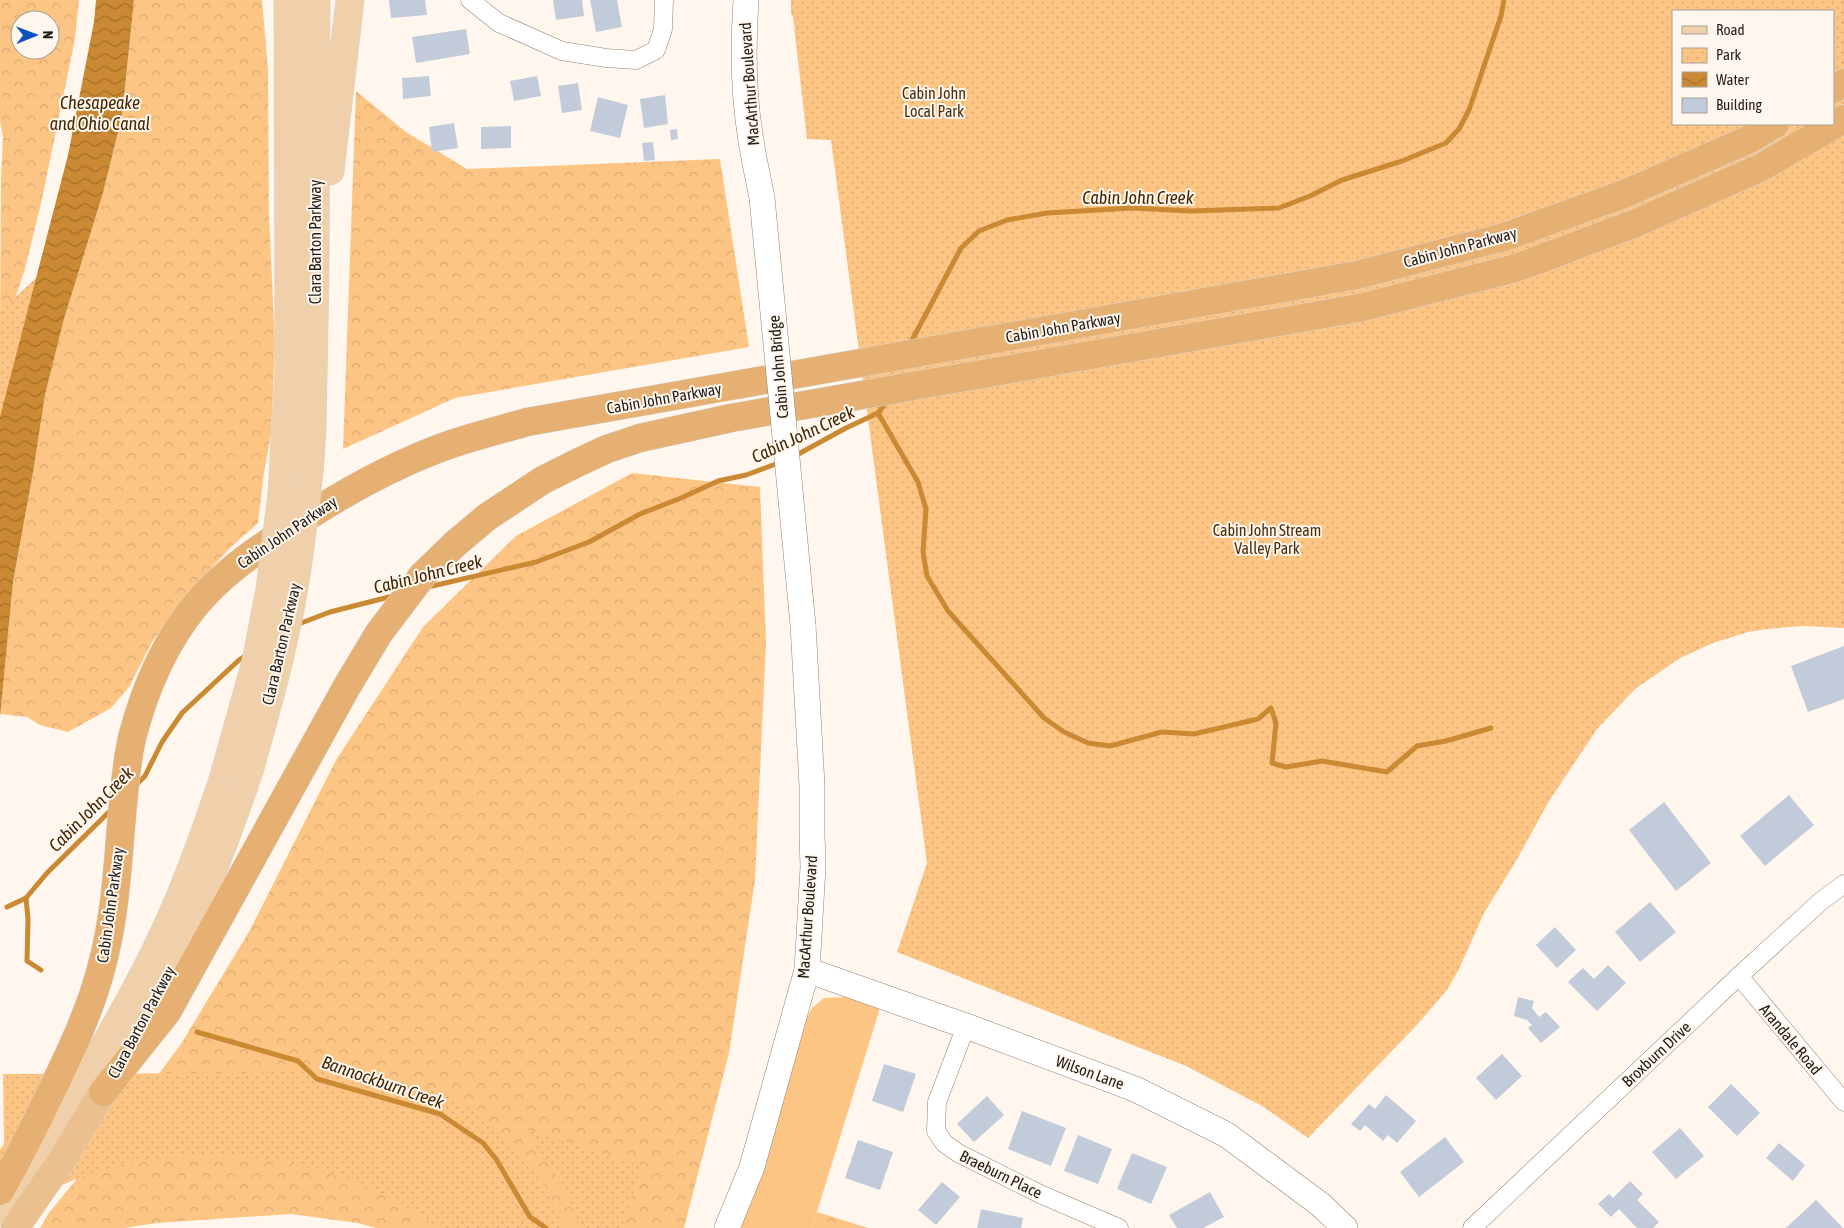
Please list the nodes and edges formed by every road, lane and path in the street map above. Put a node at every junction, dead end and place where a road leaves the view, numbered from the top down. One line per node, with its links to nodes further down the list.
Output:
1 (276, 0): 8 (main road)
2 (288, 0): 8 (main road, Clara Barton Parkway)
3 (316, 0): 12 (main road, Clara Barton Parkway)
4 (350, 0): 12 (main road)
5 (470, 0): 6 (street)
6 (664, 0)
7 (746, 0): 11 (main road, MacArthur Boulevard)
8 (288, 86): 21 (main road, Clara Barton Parkway, bridge)
9 (1773, 125): 20 (highway, Cabin John Parkway)
10 (1832, 125): 18 (highway, Cabin John Parkway)
11 (762, 198): 13 (main road, Cabin John Bridge, bridge)
12 (315, 272): 18 (main road, Clara Barton Parkway, bridge)
13 (803, 625): 15 (main road, MacArthur Boulevard)
14 (1844, 884): 16 (street, Broxburn Drive)
15 (806, 970): 17 (main road, Wilson Lane); 23 (main road, MacArthur Boulevard)
16 (1739, 976): 19 (street, Arandale Road); 26 (street, Broxburn Drive)
17 (966, 1026): 24 (street, Braeburn Place); 25 (main road, Wilson Lane)
18 (103, 1092): 22 (highway, Clara Barton Parkway)
19 (1844, 1102)
20 (0, 1191)
21 (0, 1212)
22 (15, 1228)
23 (727, 1228)
24 (1119, 1228)
25 (1344, 1228)
26 (1472, 1228)

